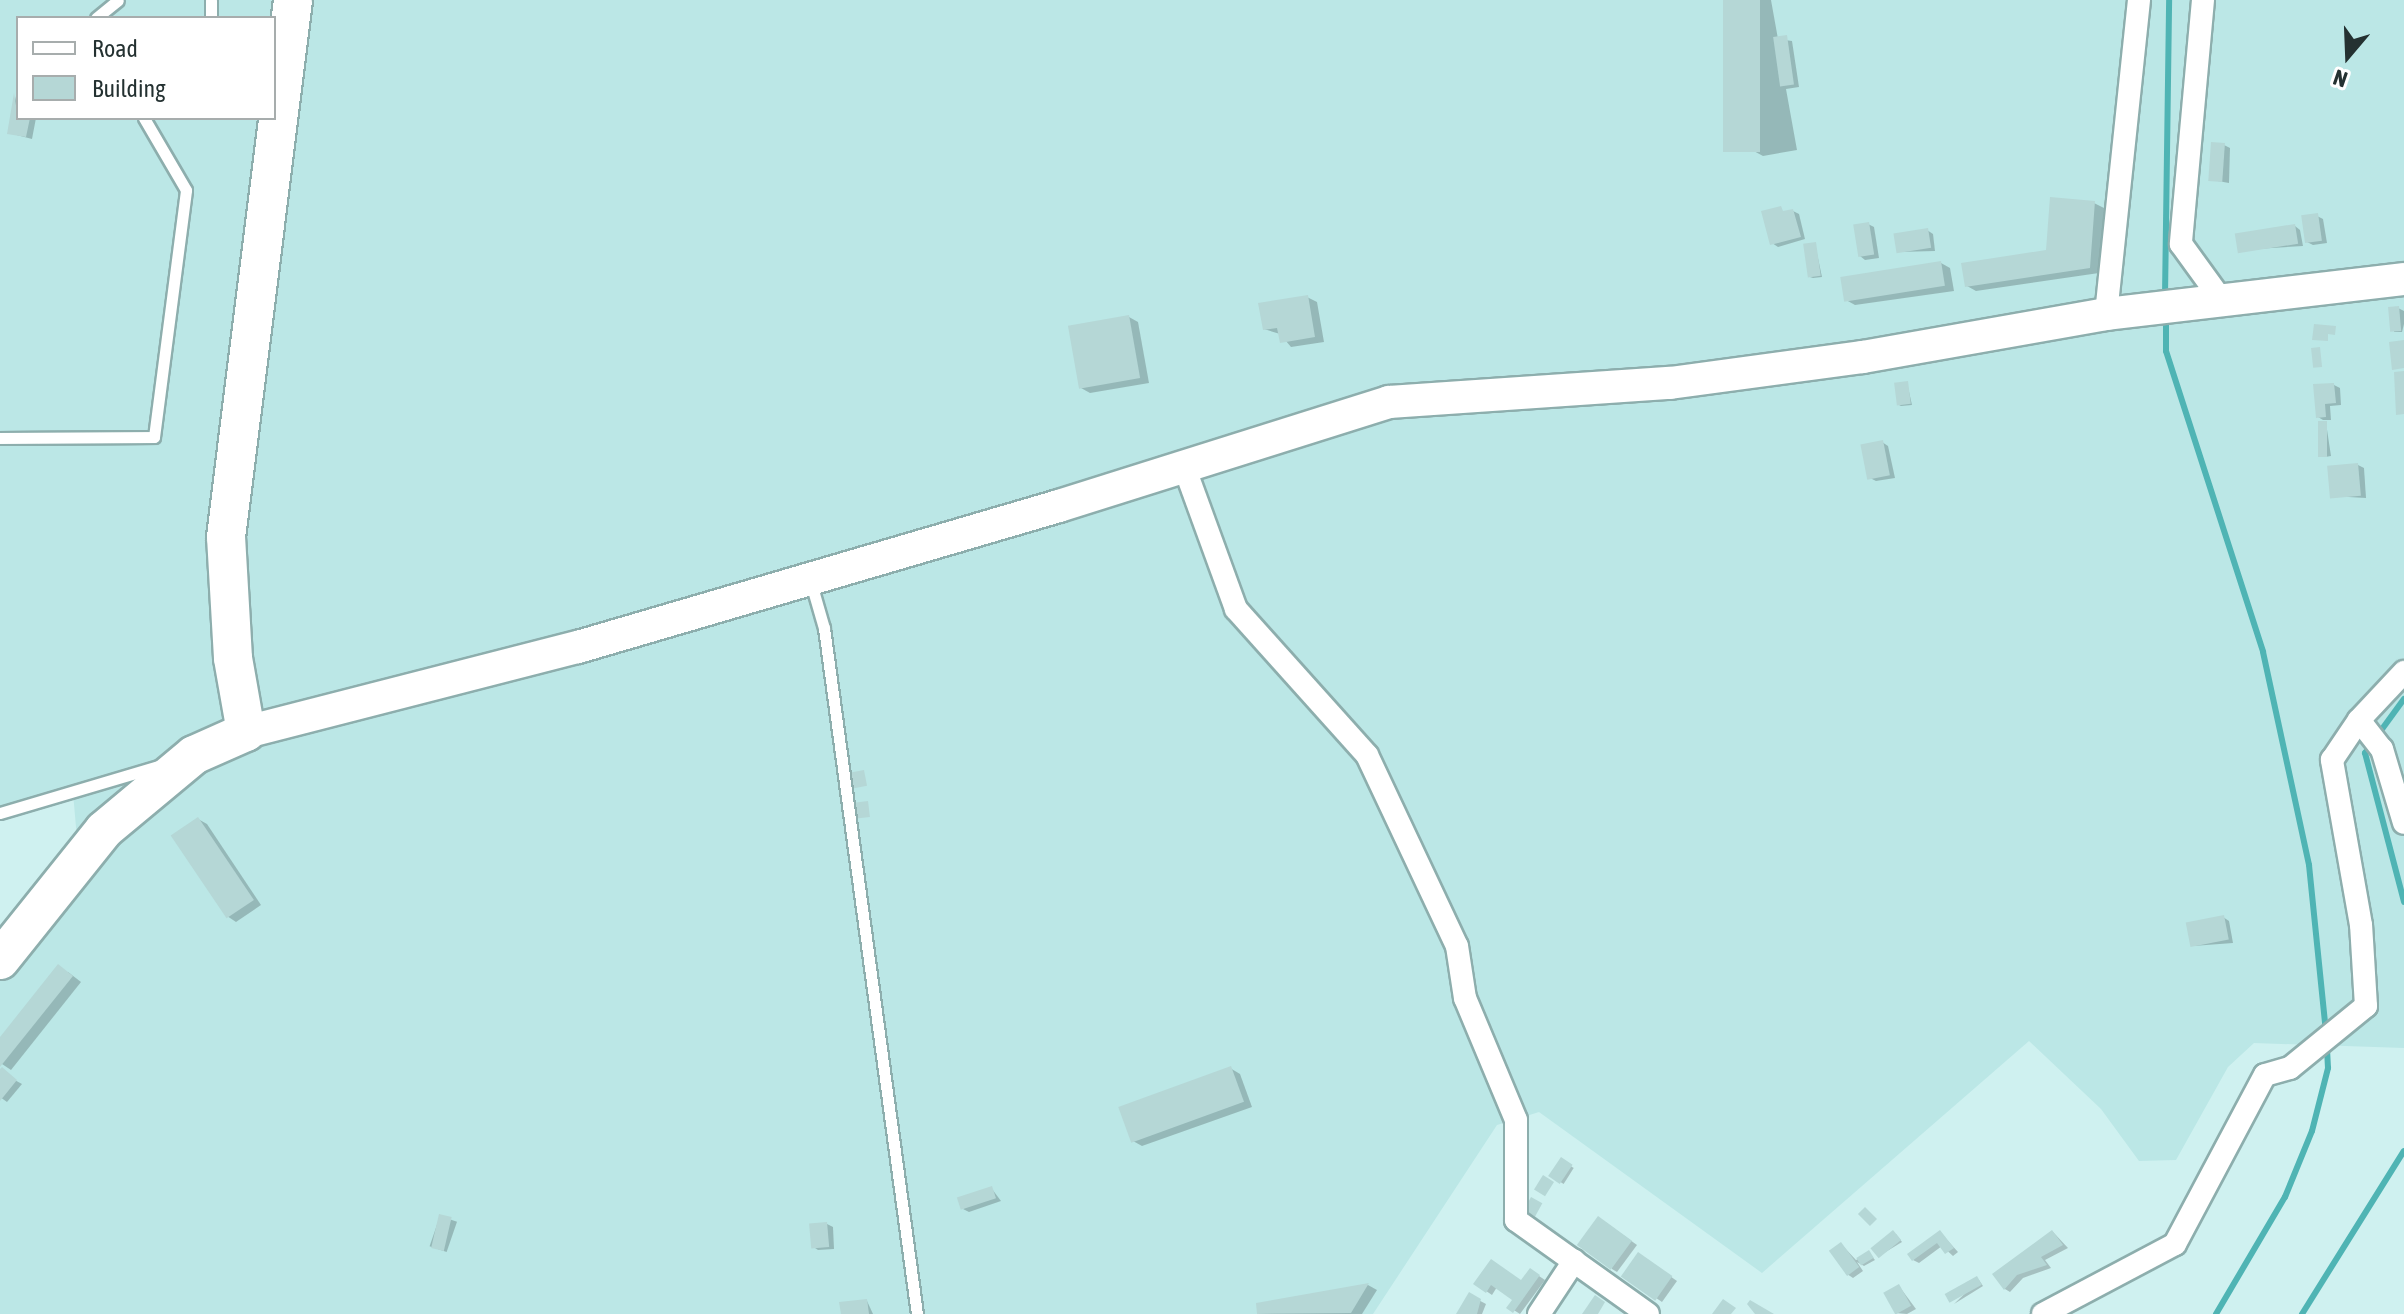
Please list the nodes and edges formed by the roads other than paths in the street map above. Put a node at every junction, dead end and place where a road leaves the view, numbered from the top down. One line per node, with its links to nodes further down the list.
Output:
1 (118, 0): 5 (lane)
2 (293, 0): 6 (highway)
3 (2139, 0): 12 (street)
4 (2203, 0): 11 (street)
5 (98, 16)
6 (281, 44): 7 (highway)
7 (276, 89)
8 (145, 120): 13 (lane)
9 (273, 120): 18 (highway)
10 (2404, 279): 11 (main road)
11 (2212, 304): 12 (main road)
12 (2112, 314): 14 (main road)
13 (0, 438)
14 (1184, 466): 15 (main road); 23 (street)
15 (810, 578): 18 (main road); 24 (lane)
16 (2402, 679): 17 (street)
17 (2359, 720): 21 (street); 27 (street)
18 (246, 732): 19 (highway)
19 (194, 755): 20 (lane); 22 (highway)
20 (0, 813)
21 (2404, 823)
22 (0, 960)
23 (1574, 1261): 25 (street); 26 (street)
24 (917, 1314)
25 (1539, 1314)
26 (1648, 1314)
27 (2043, 1314)

